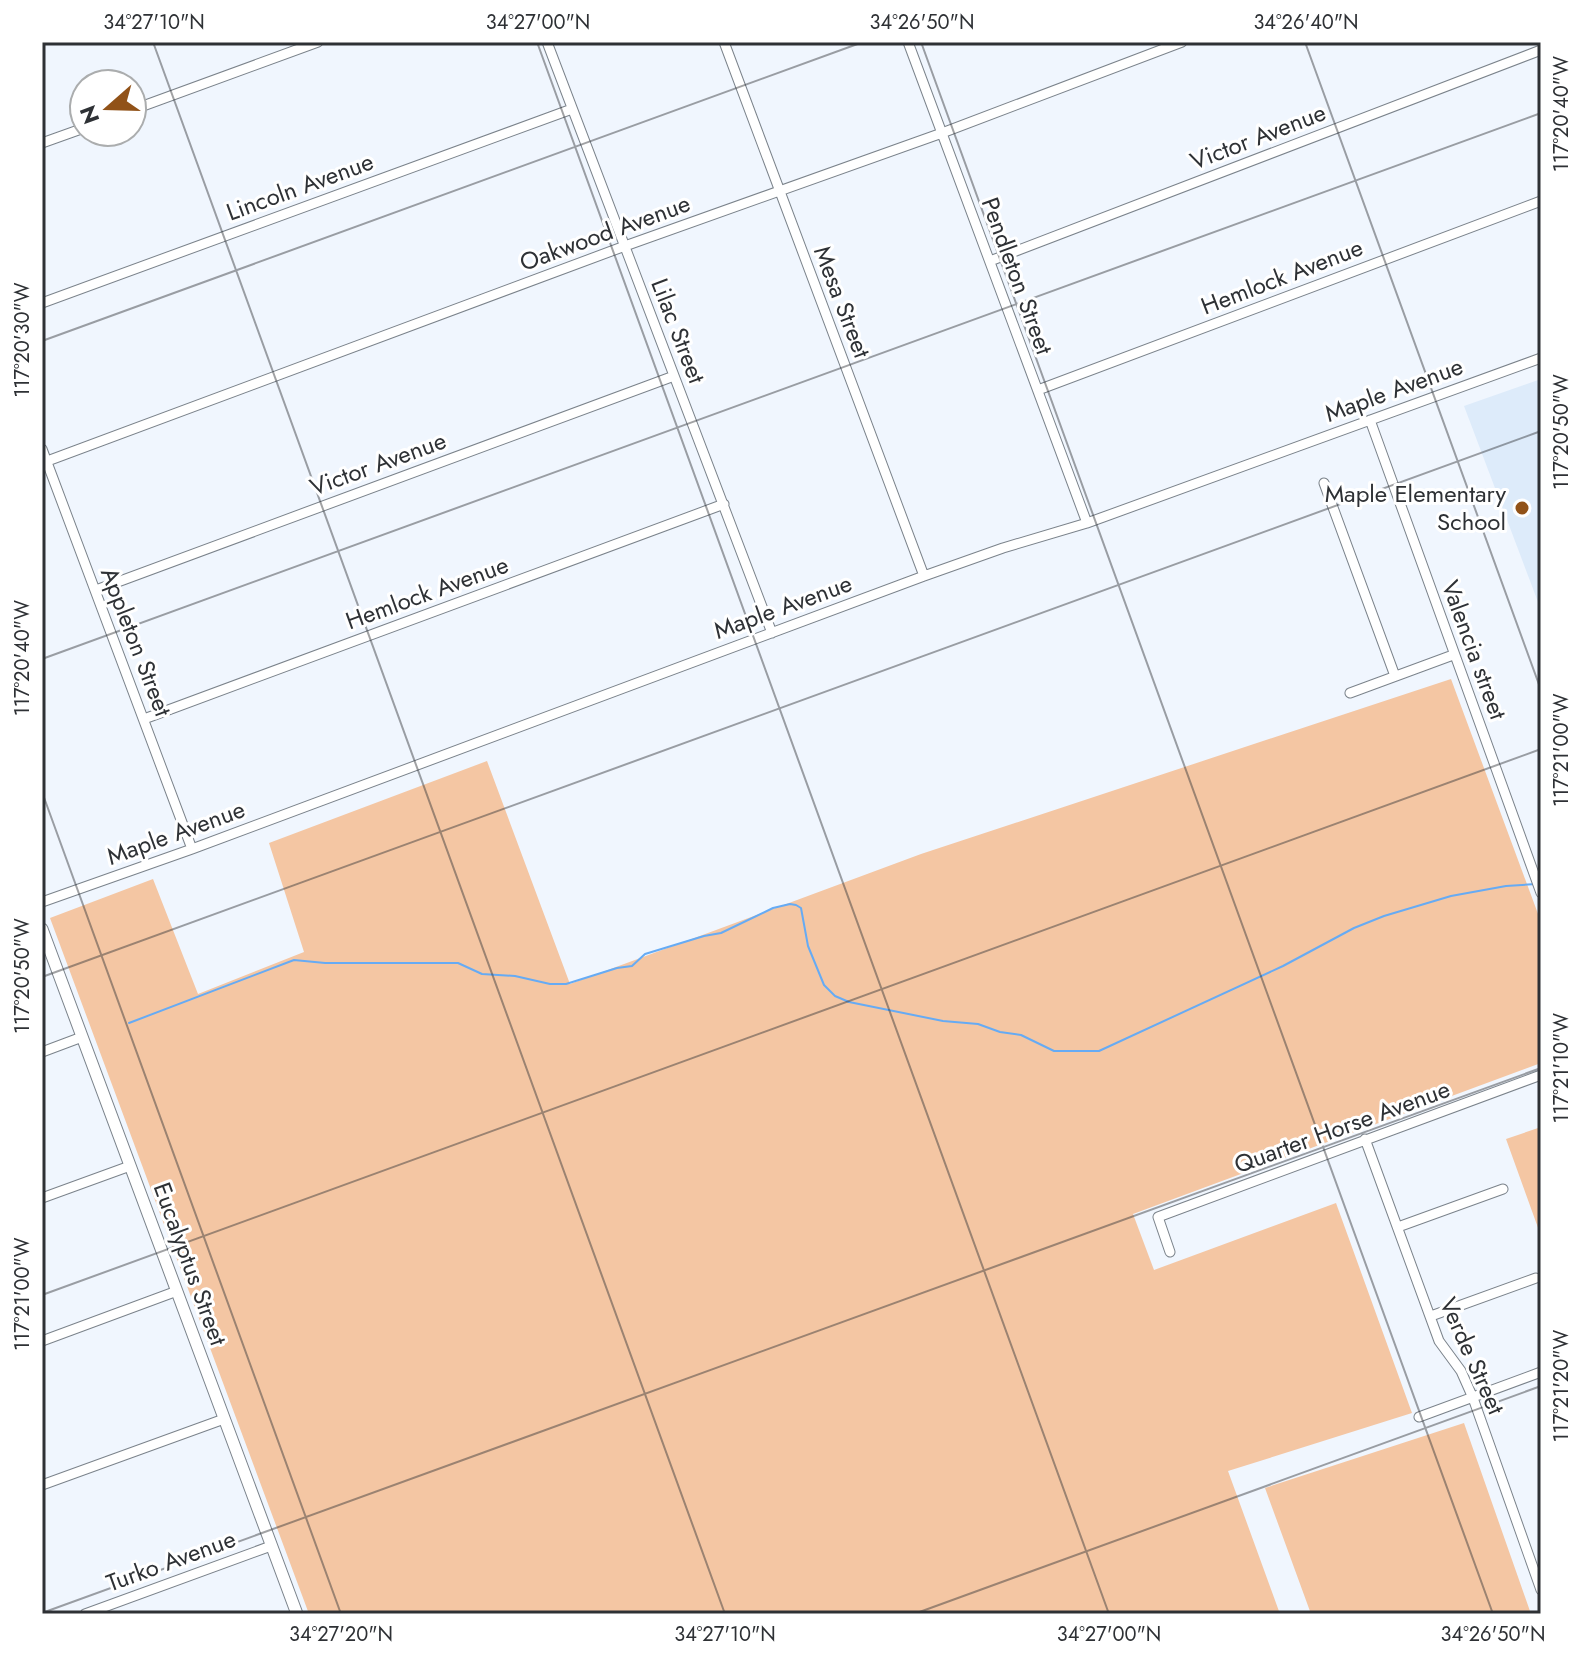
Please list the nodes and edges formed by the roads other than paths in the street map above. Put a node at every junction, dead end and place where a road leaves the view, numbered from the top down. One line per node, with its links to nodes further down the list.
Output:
1 (318, 42): 7 (street)
2 (547, 42): 8 (street, Lilac Street)
3 (724, 42): 12 (street, Mesa Street)
4 (908, 42): 9 (street, Pendleton Street)
5 (1182, 42): 9 (street, Oakwood Avenue)
6 (1541, 50): 15 (street, Victor Avenue)
7 (148, 104)
8 (572, 109): 14 (street, Lilac Street); 16 (street, Lincoln Avenue)
9 (942, 133): 12 (street, Oakwood Avenue); 15 (street, Pendleton Street)
10 (68, 134): 11 (street)
11 (42, 143)
12 (779, 191): 14 (street, Oakwood Avenue); 26 (street, Mesa Street)
13 (1541, 201): 19 (street, Hemlock Avenue)
14 (625, 246): 18 (street, Lilac Street); 22 (street, Oakwood Avenue)
15 (990, 261): 19 (street, Pendleton Street)
16 (42, 303)
17 (1541, 358): 20 (street, Maple Avenue)
18 (674, 376): 24 (street, Lilac Street); 27 (street, Victor Avenue)
19 (1038, 390): 25 (street, Pendleton Street)
20 (1370, 420): 25 (street, Maple Avenue); 29 (street, Valencia street)
21 (42, 449): 22 (street, Appleton Street)
22 (44, 462): 27 (street, Appleton Street)
23 (1324, 483): 30 (street)
24 (724, 504): 28 (street, Lilac Street); 32 (street, Hemlock Avenue)
25 (1087, 523): 26 (street, Maple Avenue)
26 (924, 576): 28 (street, Maple Avenue)
27 (96, 590): 32 (street, Appleton Street)
28 (772, 633): 33 (street, Maple Avenue)
29 (1453, 655): 30 (street); 34 (street, Valencia street)
30 (1395, 676): 31 (street)
31 (1350, 693)
32 (144, 719): 33 (street, Appleton Street)
33 (192, 849): 36 (street, Maple Avenue)
34 (1538, 873): 35 (street, Valencia street)
35 (1541, 893)
36 (42, 902)
37 (42, 929): 38 (main road, Eucalyptus Street)
38 (82, 1037): 39 (street); 42 (main road, Eucalyptus Street)
39 (42, 1052)
40 (1541, 1075): 41 (street, Quarter Horse Avenue)
41 (1365, 1139): 45 (street, Verde Street); 46 (street, Quarter Horse Avenue)
42 (130, 1166): 44 (street); 48 (main road, Eucalyptus Street)
43 (1503, 1189): 45 (street)
44 (42, 1198)
45 (1398, 1227): 49 (street, Verde Street)
46 (1170, 1252)
47 (1536, 1278): 49 (street)
48 (177, 1291): 50 (street); 54 (main road, Eucalyptus Street)
49 (1431, 1316): 52 (street, Verde Street)
50 (42, 1341)
51 (1541, 1372): 52 (street)
52 (1473, 1398): 53 (street); 57 (street, Verde Street)
53 (1419, 1417)
54 (224, 1419): 55 (street); 56 (main road, Eucalyptus Street)
55 (42, 1485)
56 (271, 1546): 58 (street, Turko Avenue); 59 (main road, Eucalyptus Street)
57 (1541, 1590)
58 (85, 1614)
59 (297, 1614)

